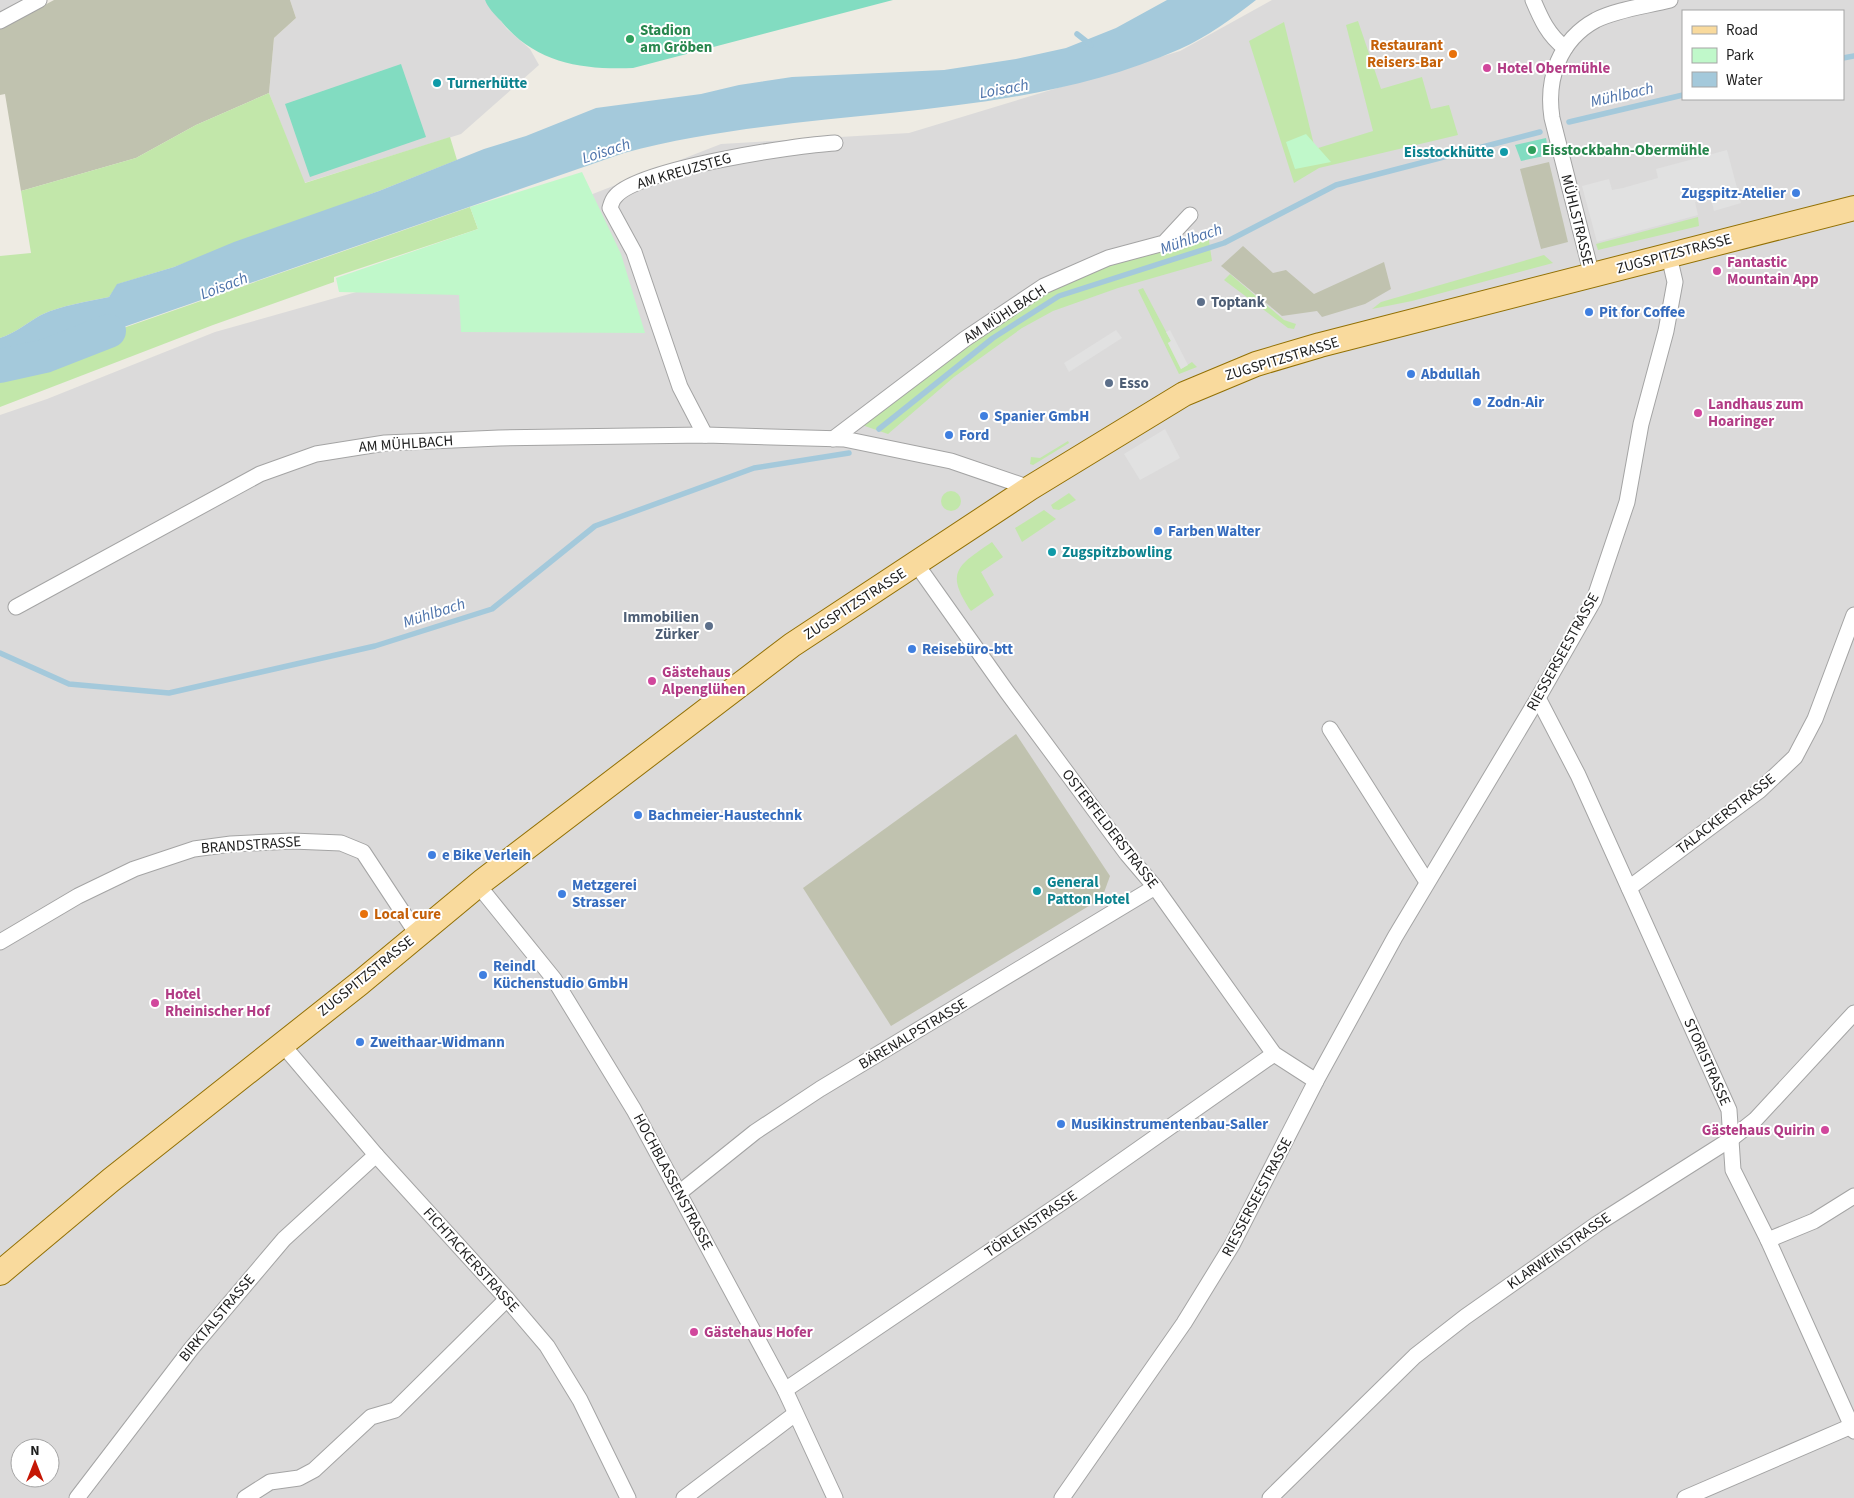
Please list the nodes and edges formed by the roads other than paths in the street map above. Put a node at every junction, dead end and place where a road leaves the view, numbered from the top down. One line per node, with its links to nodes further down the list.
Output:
1 (40, 0): 4 (street)
2 (1533, 0): 5 (street)
3 (1670, 0): 5 (street, MÜHLSTRASSE)
4 (0, 21)
5 (1565, 48): 10 (street, MÜHLSTRASSE)
6 (835, 143): 11 (street, AM KREUZSTEG)
7 (1854, 208): 9 (main road, ZUGSPITZSTRASSE)
8 (1190, 216): 12 (street, AM MÜHLBACH)
9 (1669, 256): 10 (main road, ZUGSPITZSTRASSE); 17 (street, RIESSERSEESTRASSE)
10 (1592, 276): 13 (main road, ZUGSPITZSTRASSE)
11 (705, 435): 12 (street, AM MÜHLBACH); 15 (street, AM MÜHLBACH)
12 (838, 439): 13 (street, AM MÜHLBACH)
13 (1030, 488): 14 (main road, ZUGSPITZSTRASSE)
14 (917, 565): 20 (main road, ZUGSPITZSTRASSE); 21 (street, OSTERFELDERSTRASSE)
15 (16, 607)
16 (1854, 615): 22 (street, TALACKERSTRASSE)
17 (1538, 698): 19 (street, RIESSERSEESTRASSE); 22 (street, STORISTRASSE)
18 (1330, 728): 19 (street)
19 (1427, 882): 28 (street, RIESSERSEESTRASSE)
20 (478, 885): 23 (main road, ZUGSPITZSTRASSE); 31 (street, HOCHBLASSENSTRASSE)
21 (1155, 887): 27 (street, OSTERFELDERSTRASSE); 31 (street, BÄRENALPSTRASSE)
22 (1629, 888): 29 (street, STORISTRASSE)
23 (418, 934): 24 (street, BRANDSTRASSE); 26 (main road, ZUGSPITZSTRASSE)
24 (0, 942)
25 (1854, 1013): 29 (street, KLARWEINSTRASSE)
26 (282, 1044): 30 (street, FICHTACKERSTRASSE); 34 (main road, ZUGSPITZSTRASSE)
27 (1274, 1054): 28 (street, OSTERFELDERSTRASSE); 36 (street, TÖRLENSTRASSE)
28 (1316, 1081): 44 (street, RIESSERSEESTRASSE)
29 (1731, 1139): 33 (street, STORISTRASSE); 45 (street, KLARWEINSTRASSE)
30 (376, 1155): 35 (street, FICHTACKERSTRASSE); 39 (street, BIRKTALSTRASSE)
31 (679, 1193): 36 (street, HOCHBLASSENSTRASSE)
32 (1854, 1196): 33 (street)
33 (1768, 1240): 38 (street, STORISTRASSE)
34 (0, 1272)
35 (507, 1298): 40 (street); 41 (street, FICHTACKERSTRASSE)
36 (785, 1390): 37 (street, HOCHBLASSENSTRASSE)
37 (795, 1414): 42 (street); 43 (street, HOCHBLASSENSTRASSE)
38 (1853, 1427): 46 (street)
39 (77, 1498)
40 (245, 1498)
41 (628, 1498)
42 (684, 1498)
43 (834, 1498)
44 (1062, 1498)
45 (1270, 1498)
46 (1685, 1498)

